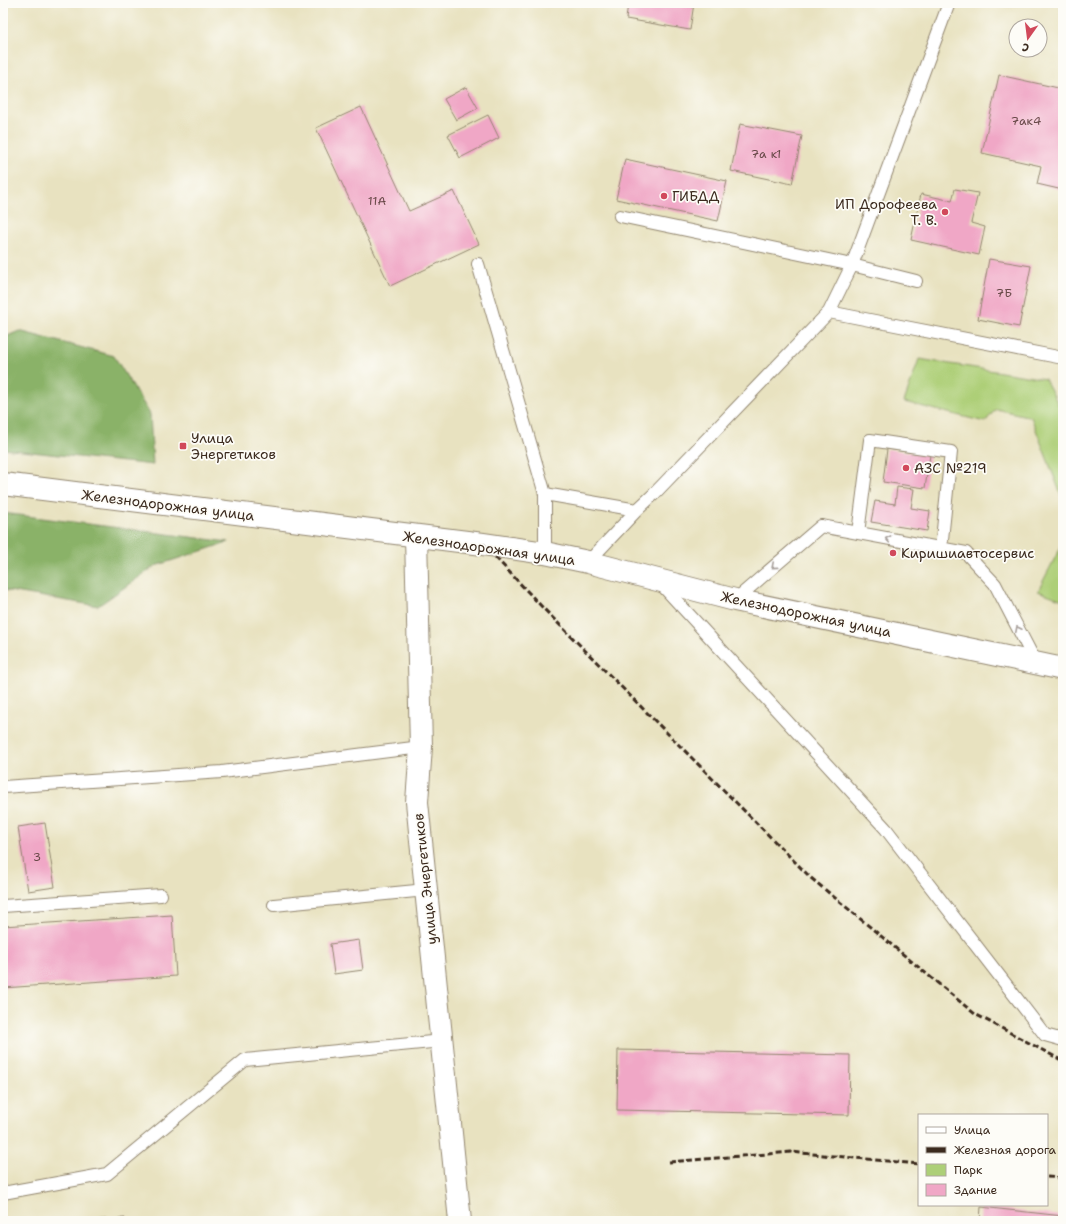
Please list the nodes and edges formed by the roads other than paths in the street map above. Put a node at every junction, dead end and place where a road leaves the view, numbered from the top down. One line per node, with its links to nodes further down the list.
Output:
1 (949, 3): 4 (lane)
2 (620, 216): 4 (lane)
3 (478, 264): 9 (lane)
4 (852, 265): 5 (lane); 6 (lane)
5 (916, 281)
6 (829, 312): 7 (lane); 10 (lane)
7 (1063, 358)
8 (3, 484): 12 (street, Железнодорожная улица)
9 (545, 494): 10 (lane); 14 (lane)
10 (637, 510): 15 (lane)
11 (858, 533): 13 (lane, one-way to 11); 13 (lane); 17 (lane, one-way to 17)
12 (416, 536): 14 (street, Железнодорожная улица); 20 (street, улица Энергетиков)
13 (940, 549): 18 (lane, one-way to 13)
14 (545, 553): 15 (street, Железнодорожная улица)
15 (588, 562): 16 (street, Железнодорожная улица)
16 (656, 579): 17 (street, Железнодорожная улица); 26 (lane)
17 (736, 600): 18 (street, Железнодорожная улица)
18 (1036, 663): 19 (street, Железнодорожная улица)
19 (1063, 669)
20 (421, 747): 21 (lane); 22 (street, улица Энергетиков)
21 (3, 787)
22 (426, 890): 24 (lane); 27 (street, улица Энергетиков)
23 (161, 895): 25 (lane)
24 (274, 905)
25 (3, 906)
26 (1063, 1040)
27 (442, 1042): 28 (lane); 29 (street, улица Энергетиков)
28 (3, 1193)
29 (460, 1221)

